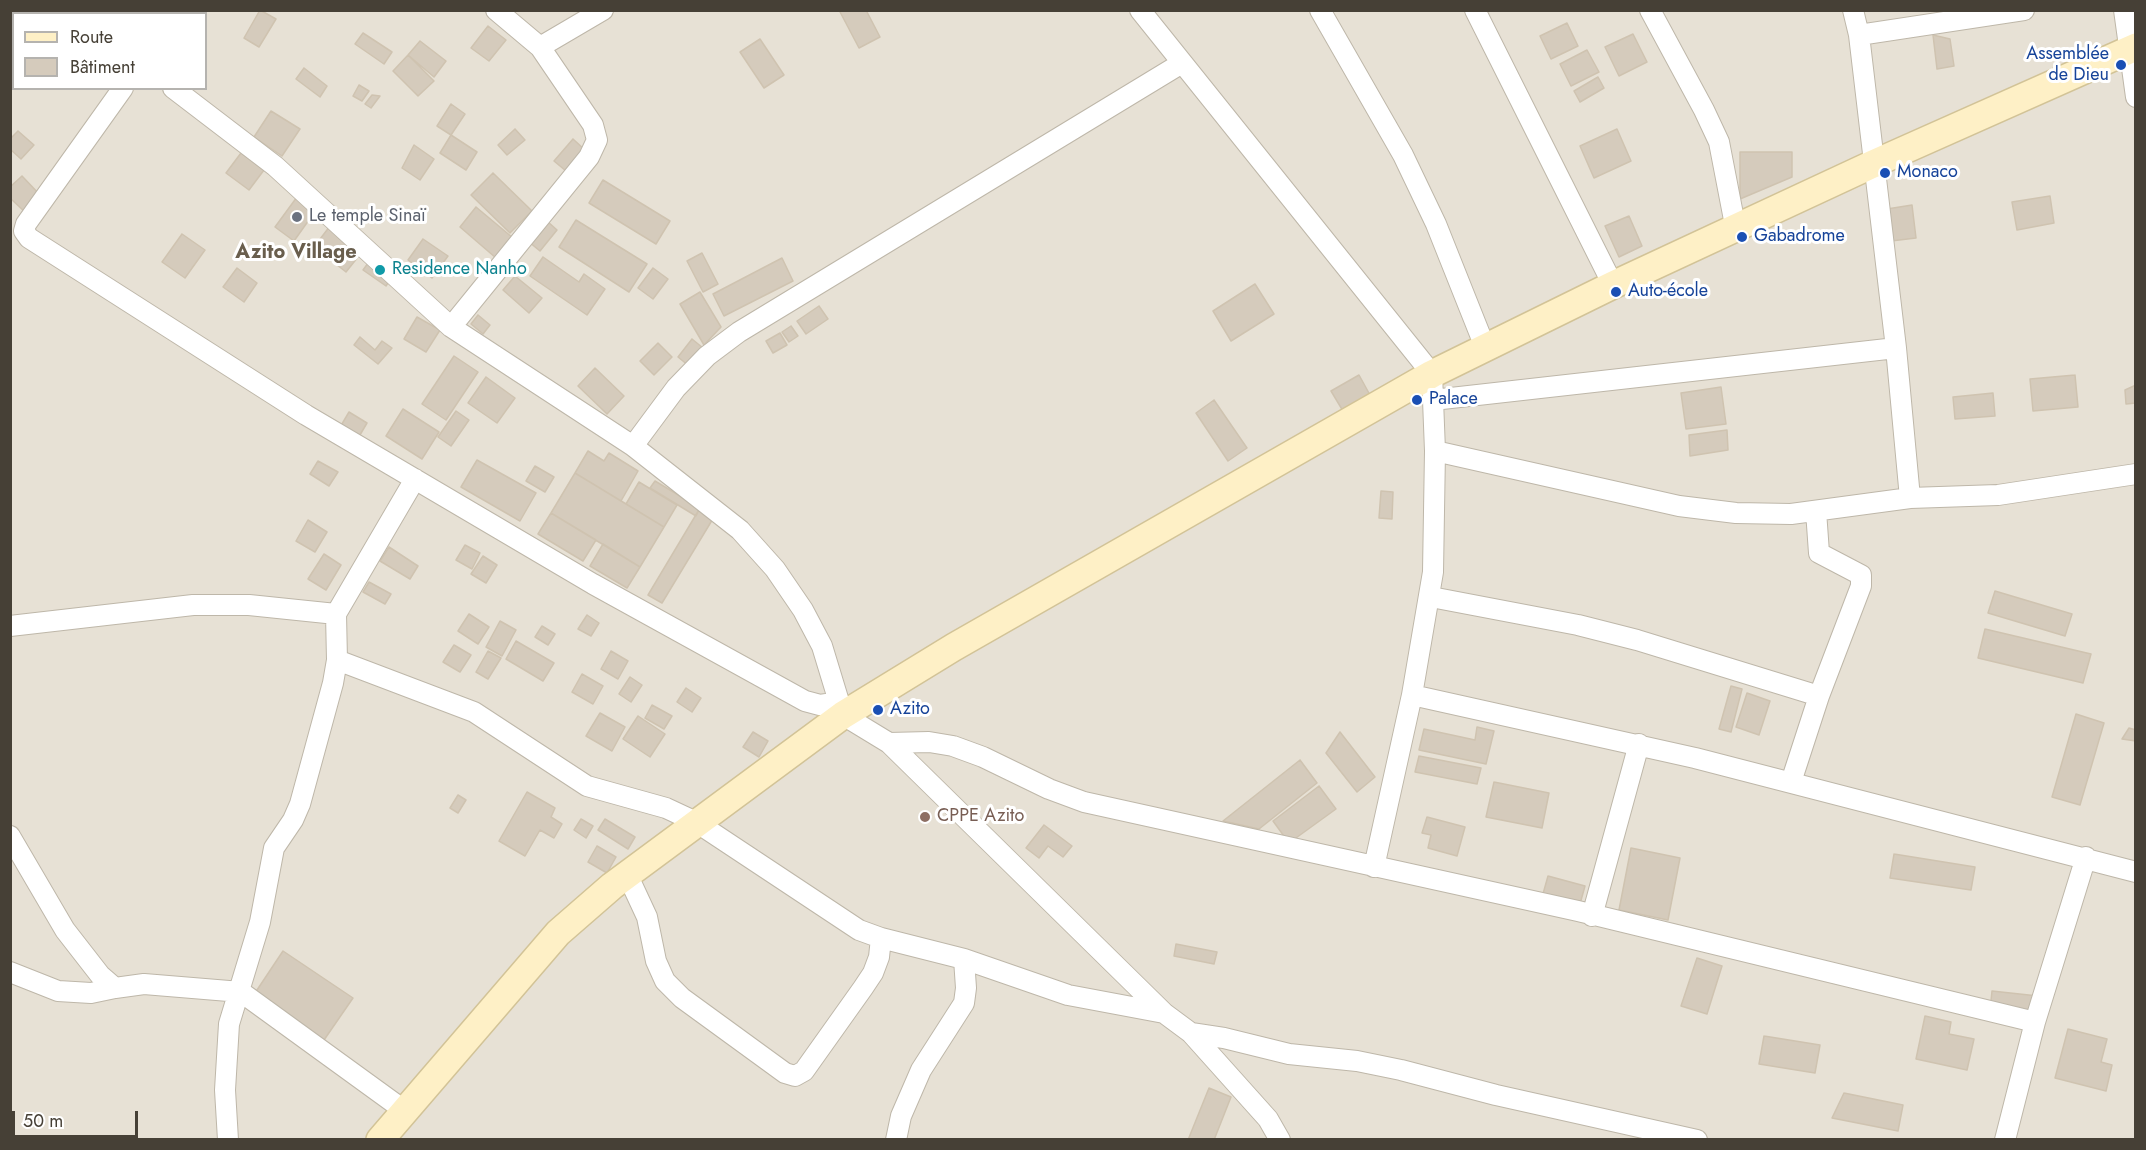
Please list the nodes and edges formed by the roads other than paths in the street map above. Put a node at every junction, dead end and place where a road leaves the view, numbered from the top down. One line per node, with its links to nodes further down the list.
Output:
1 (496, 10): 11 (street)
2 (603, 10): 11 (street)
3 (1140, 10): 13 (street)
4 (1320, 10): 21 (street)
5 (1475, 10): 19 (street)
6 (1650, 10): 18 (street)
7 (1853, 10): 10 (street)
8 (2024, 10): 10 (street)
9 (2124, 10): 12 (street)
10 (1859, 35): 17 (street)
11 (540, 47): 20 (street)
12 (2132, 49): 16 (street); 17 (street)
13 (1182, 63): 23 (street); 24 (street)
14 (122, 90): 27 (street)
15 (176, 90): 20 (street)
16 (2136, 97)
17 (1873, 165): 18 (street); 22 (street)
18 (1736, 230): 19 (street)
19 (1613, 285): 21 (street)
20 (451, 327): 24 (street)
21 (1485, 347): 23 (street)
22 (1896, 348): 23 (street); 28 (street)
23 (1432, 387): 25 (street); 36 (street)
24 (633, 446): 36 (street)
25 (1435, 451): 29 (street); 30 (street)
26 (2136, 474): 28 (street)
27 (415, 479): 31 (street); 36 (street)
28 (1910, 498): 29 (street)
29 (1816, 511): 35 (street)
30 (1431, 597): 34 (street); 35 (street)
31 (336, 614): 32 (street); 33 (street)
32 (10, 626)
33 (338, 660): 40 (street); 51 (street)
34 (1412, 695): 38 (street); 43 (street)
35 (1819, 696): 39 (street)
36 (842, 708): 37 (street); 40 (street)
37 (890, 743): 43 (street); 52 (street)
38 (1639, 744): 39 (street); 46 (street)
39 (1791, 782): 42 (street)
40 (696, 822): 45 (street); 47 (street)
41 (10, 836): 50 (street)
42 (2086, 857): 44 (street); 53 (street)
43 (1374, 867): 46 (street)
44 (2136, 872)
45 (627, 874): 47 (street); 55 (street)
46 (1593, 916): 53 (street)
47 (880, 938): 48 (street)
48 (964, 959): 52 (street); 58 (street)
49 (10, 972): 50 (street)
50 (115, 987): 51 (street)
51 (241, 992): 55 (street); 56 (street)
52 (1164, 1013): 54 (street)
53 (2034, 1022): 61 (street)
54 (1191, 1033): 59 (street); 60 (street)
55 (405, 1111): 57 (street)
56 (228, 1140)
57 (380, 1140)
58 (896, 1140)
59 (1280, 1140)
60 (1696, 1140)
61 (2005, 1140)

